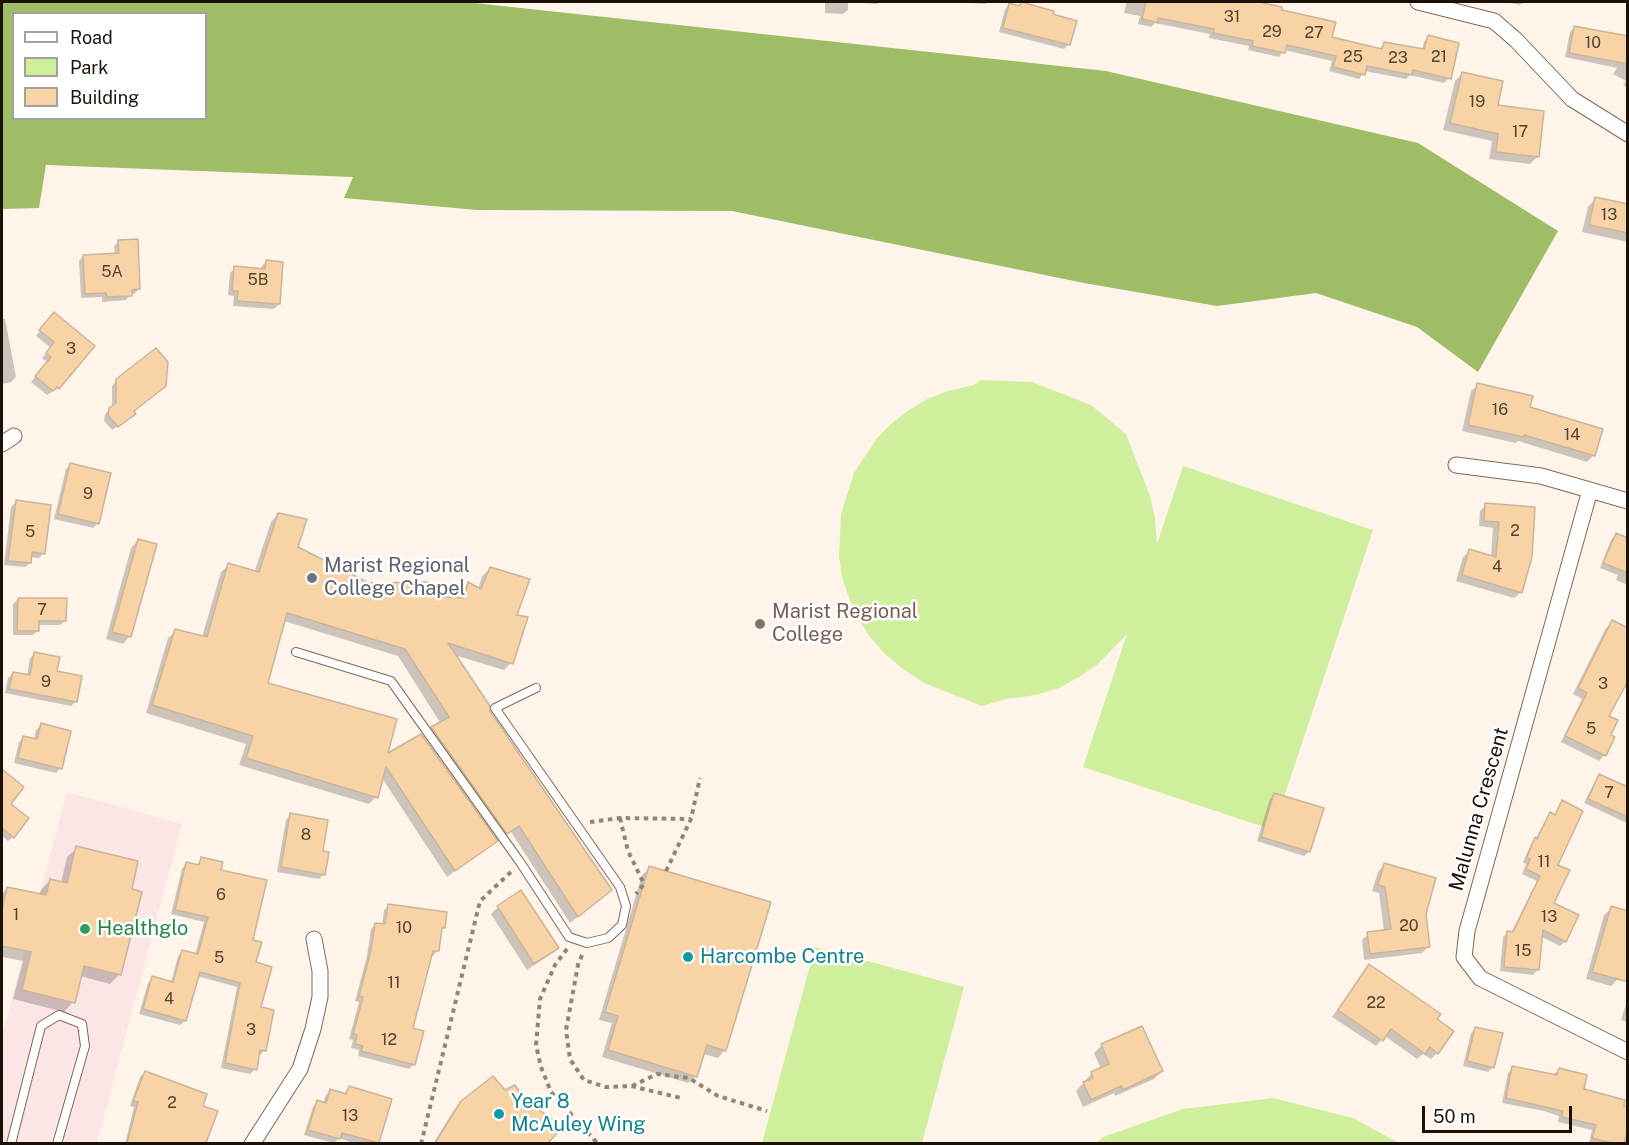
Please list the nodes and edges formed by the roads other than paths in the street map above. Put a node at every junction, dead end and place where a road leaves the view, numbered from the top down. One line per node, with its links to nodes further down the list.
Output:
1 (1418, 2): 2 (street)
2 (1451, 5): 3 (street)
3 (1628, 134)
4 (1456, 465): 5 (street)
5 (1590, 490): 6 (street); 10 (street, Malunna Crescent)
6 (1628, 501)
7 (296, 652): 8 (lane)
8 (536, 688)
9 (314, 939): 13 (street)
10 (1628, 1052)
11 (11, 1143): 12 (lane)
12 (57, 1143)
13 (252, 1143)

